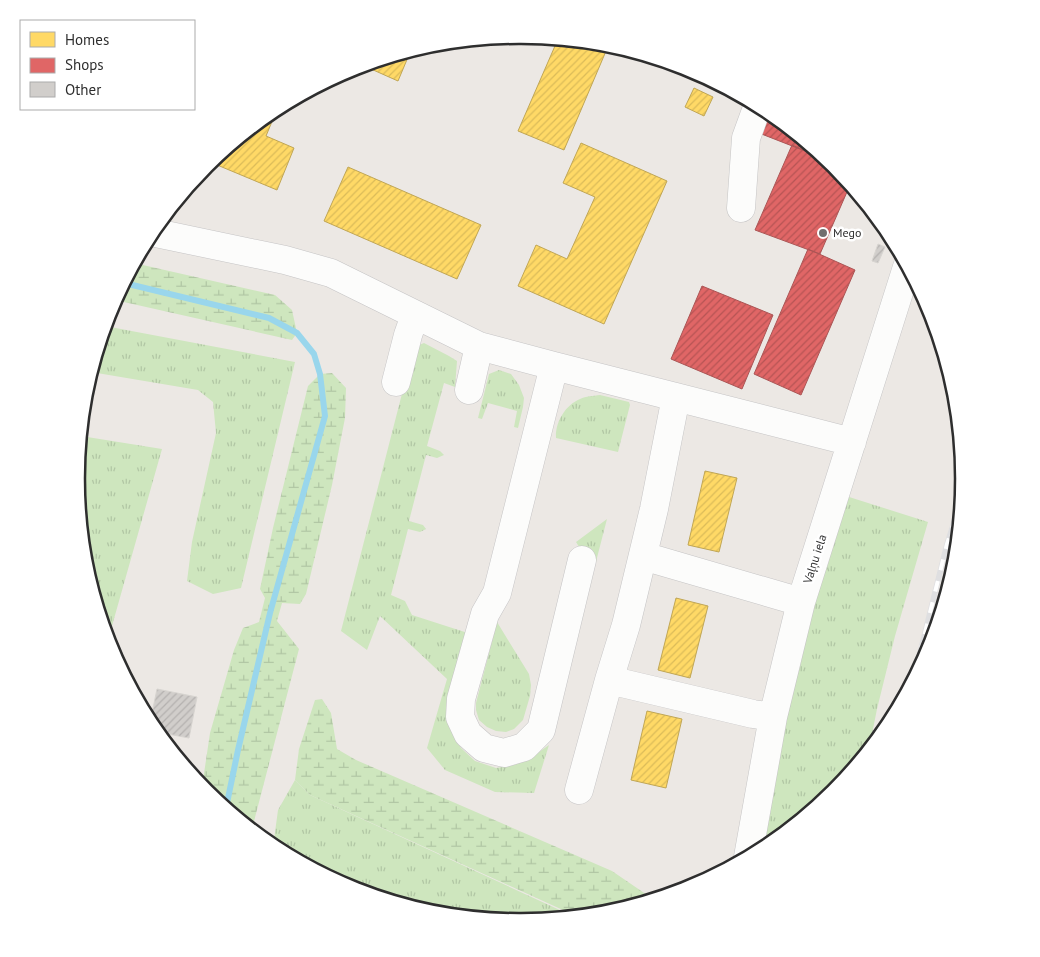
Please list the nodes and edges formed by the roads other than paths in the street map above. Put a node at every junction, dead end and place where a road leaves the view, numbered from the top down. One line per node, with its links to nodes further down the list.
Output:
1 (755, 113): 2 (street)
2 (741, 208)
3 (161, 234): 5 (street)
4 (904, 275): 11 (street, Vaļņu iela)
5 (415, 314): 6 (street); 8 (street)
6 (479, 346): 7 (street); 9 (street)
7 (554, 366): 10 (street); 13 (street)
8 (396, 382)
9 (469, 390)
10 (676, 397): 11 (street); 12 (street)
11 (840, 438): 14 (street, Vaļņu iela)
12 (643, 556): 14 (street); 15 (street)
13 (582, 560)
14 (801, 602): 16 (street, Vaļņu iela)
15 (609, 680): 16 (street); 17 (street)
16 (773, 716): 18 (street, Vaļņu iela)
17 (579, 790)
18 (750, 847)

